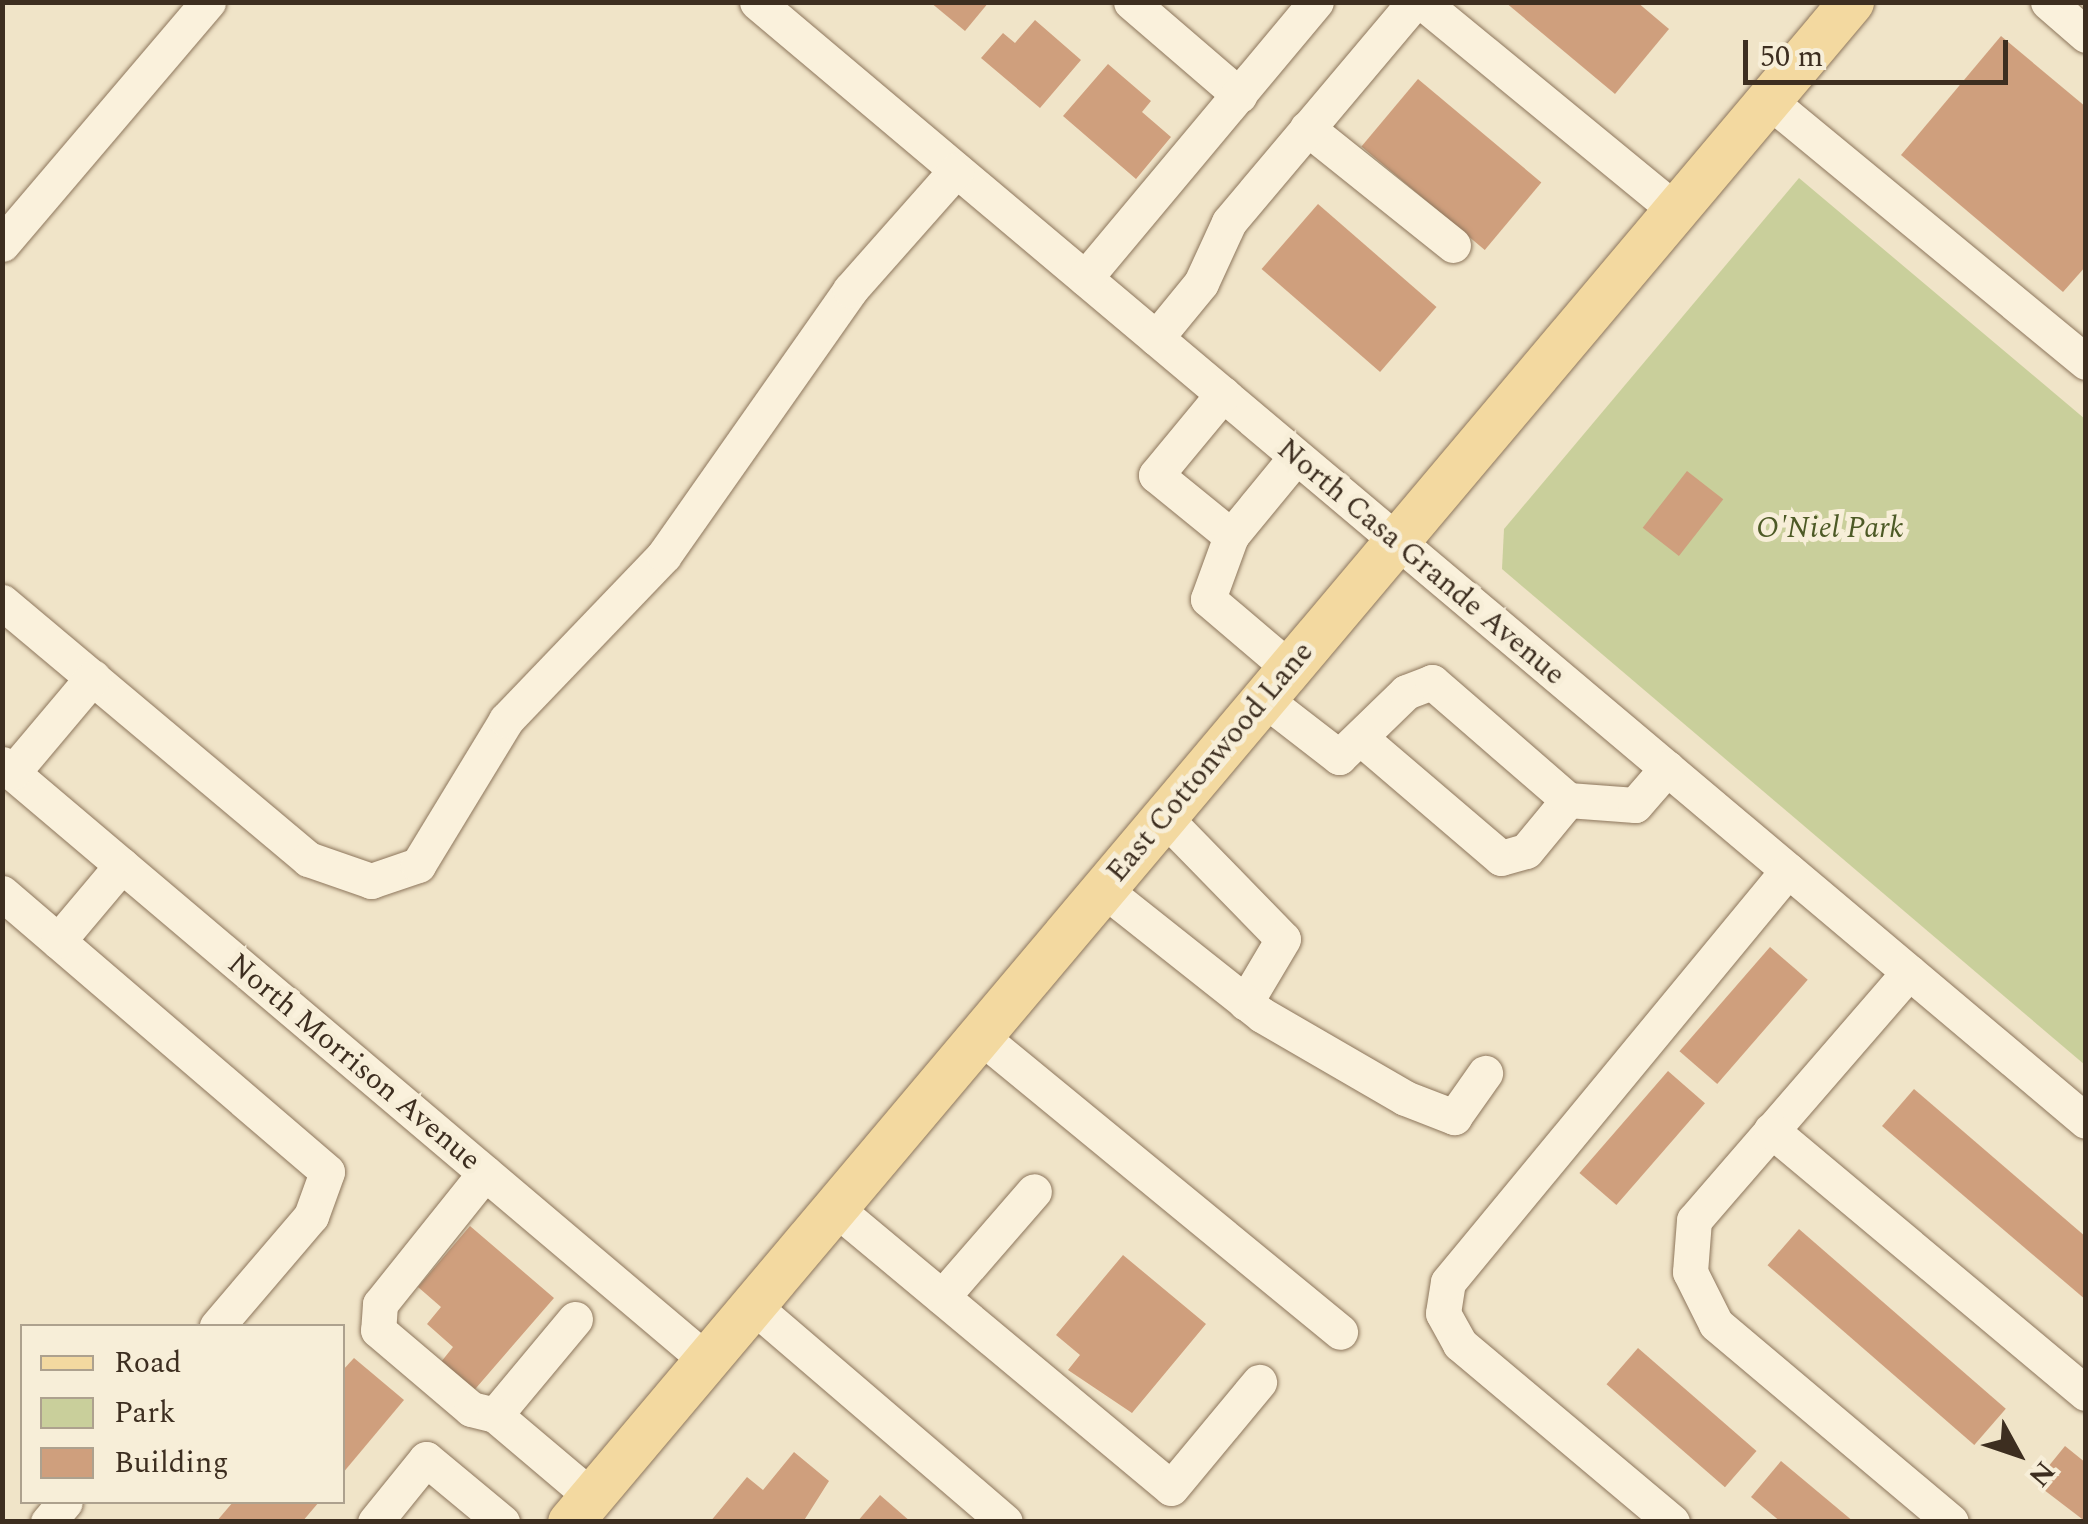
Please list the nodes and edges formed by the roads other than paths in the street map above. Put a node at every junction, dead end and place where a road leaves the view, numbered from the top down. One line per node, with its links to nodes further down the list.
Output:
1 (208, 2): 14 (street)
2 (1131, 2): 9 (street)
3 (1316, 2): 9 (street)
4 (1418, 2): 11 (street); 13 (street)
5 (1851, 2): 10 (main road, East Cottonwood Lane)
6 (2048, 2): 8 (street)
7 (771, 7): 12 (street, North Casa Grande Avenue)
8 (2086, 35)
9 (1239, 95): 16 (street)
10 (1768, 100): 13 (main road, East Cottonwood Lane); 18 (street)
11 (1308, 128): 15 (street); 17 (street)
12 (956, 170): 16 (street, North Casa Grande Avenue); 24 (street)
13 (1676, 211): 22 (main road, East Cottonwood Lane)
14 (2, 244)
15 (1453, 245)
16 (1085, 278): 17 (street, North Casa Grande Avenue)
17 (1156, 338): 19 (street, North Casa Grande Avenue)
18 (2086, 362)
19 (1223, 394): 20 (street, North Casa Grande Avenue); 21 (street)
20 (1296, 456): 21 (street); 22 (street, North Casa Grande Avenue)
21 (1232, 536): 25 (street)
22 (1397, 541): 25 (main road, East Cottonwood Lane); 28 (street, North Casa Grande Avenue)
23 (2, 602): 24 (street)
24 (93, 677): 27 (street)
25 (1276, 683): 26 (street); 30 (main road, East Cottonwood Lane)
26 (1364, 741): 29 (street); 29 (street)
27 (8, 768): 31 (street, North Morrison Avenue)
28 (1667, 768): 29 (street); 32 (street, North Casa Grande Avenue)
29 (1568, 800)
30 (1164, 817): 33 (main road, East Cottonwood Lane); 37 (street)
31 (122, 865): 35 (street); 42 (street, North Morrison Avenue)
32 (1788, 870): 36 (street, North Casa Grande Avenue); 58 (street)
33 (1103, 890): 37 (street); 38 (main road, East Cottonwood Lane)
34 (2, 894): 35 (street)
35 (58, 941): 48 (street)
36 (1908, 972): 40 (street, North Casa Grande Avenue); 41 (street)
37 (1246, 1003): 39 (street)
38 (980, 1036): 44 (main road, East Cottonwood Lane); 49 (street)
39 (1485, 1073)
40 (2086, 1120)
41 (1771, 1130): 52 (street); 59 (street)
42 (485, 1173): 50 (street, North Morrison Avenue); 53 (street)
43 (1034, 1191): 45 (street)
44 (835, 1208): 45 (street); 46 (main road, East Cottonwood Lane)
45 (942, 1298): 51 (street)
46 (752, 1305): 50 (main road, East Cottonwood Lane); 57 (street)
47 (575, 1319): 53 (street)
48 (219, 1324)
49 (1340, 1332)
50 (706, 1360): 54 (main road, East Cottonwood Lane)
51 (1259, 1382)
52 (2086, 1393)
53 (494, 1414): 54 (street)
54 (581, 1509)
55 (375, 1522): 56 (street)
56 (502, 1522)
57 (1005, 1522)
58 (1672, 1522)
59 (1951, 1522)

